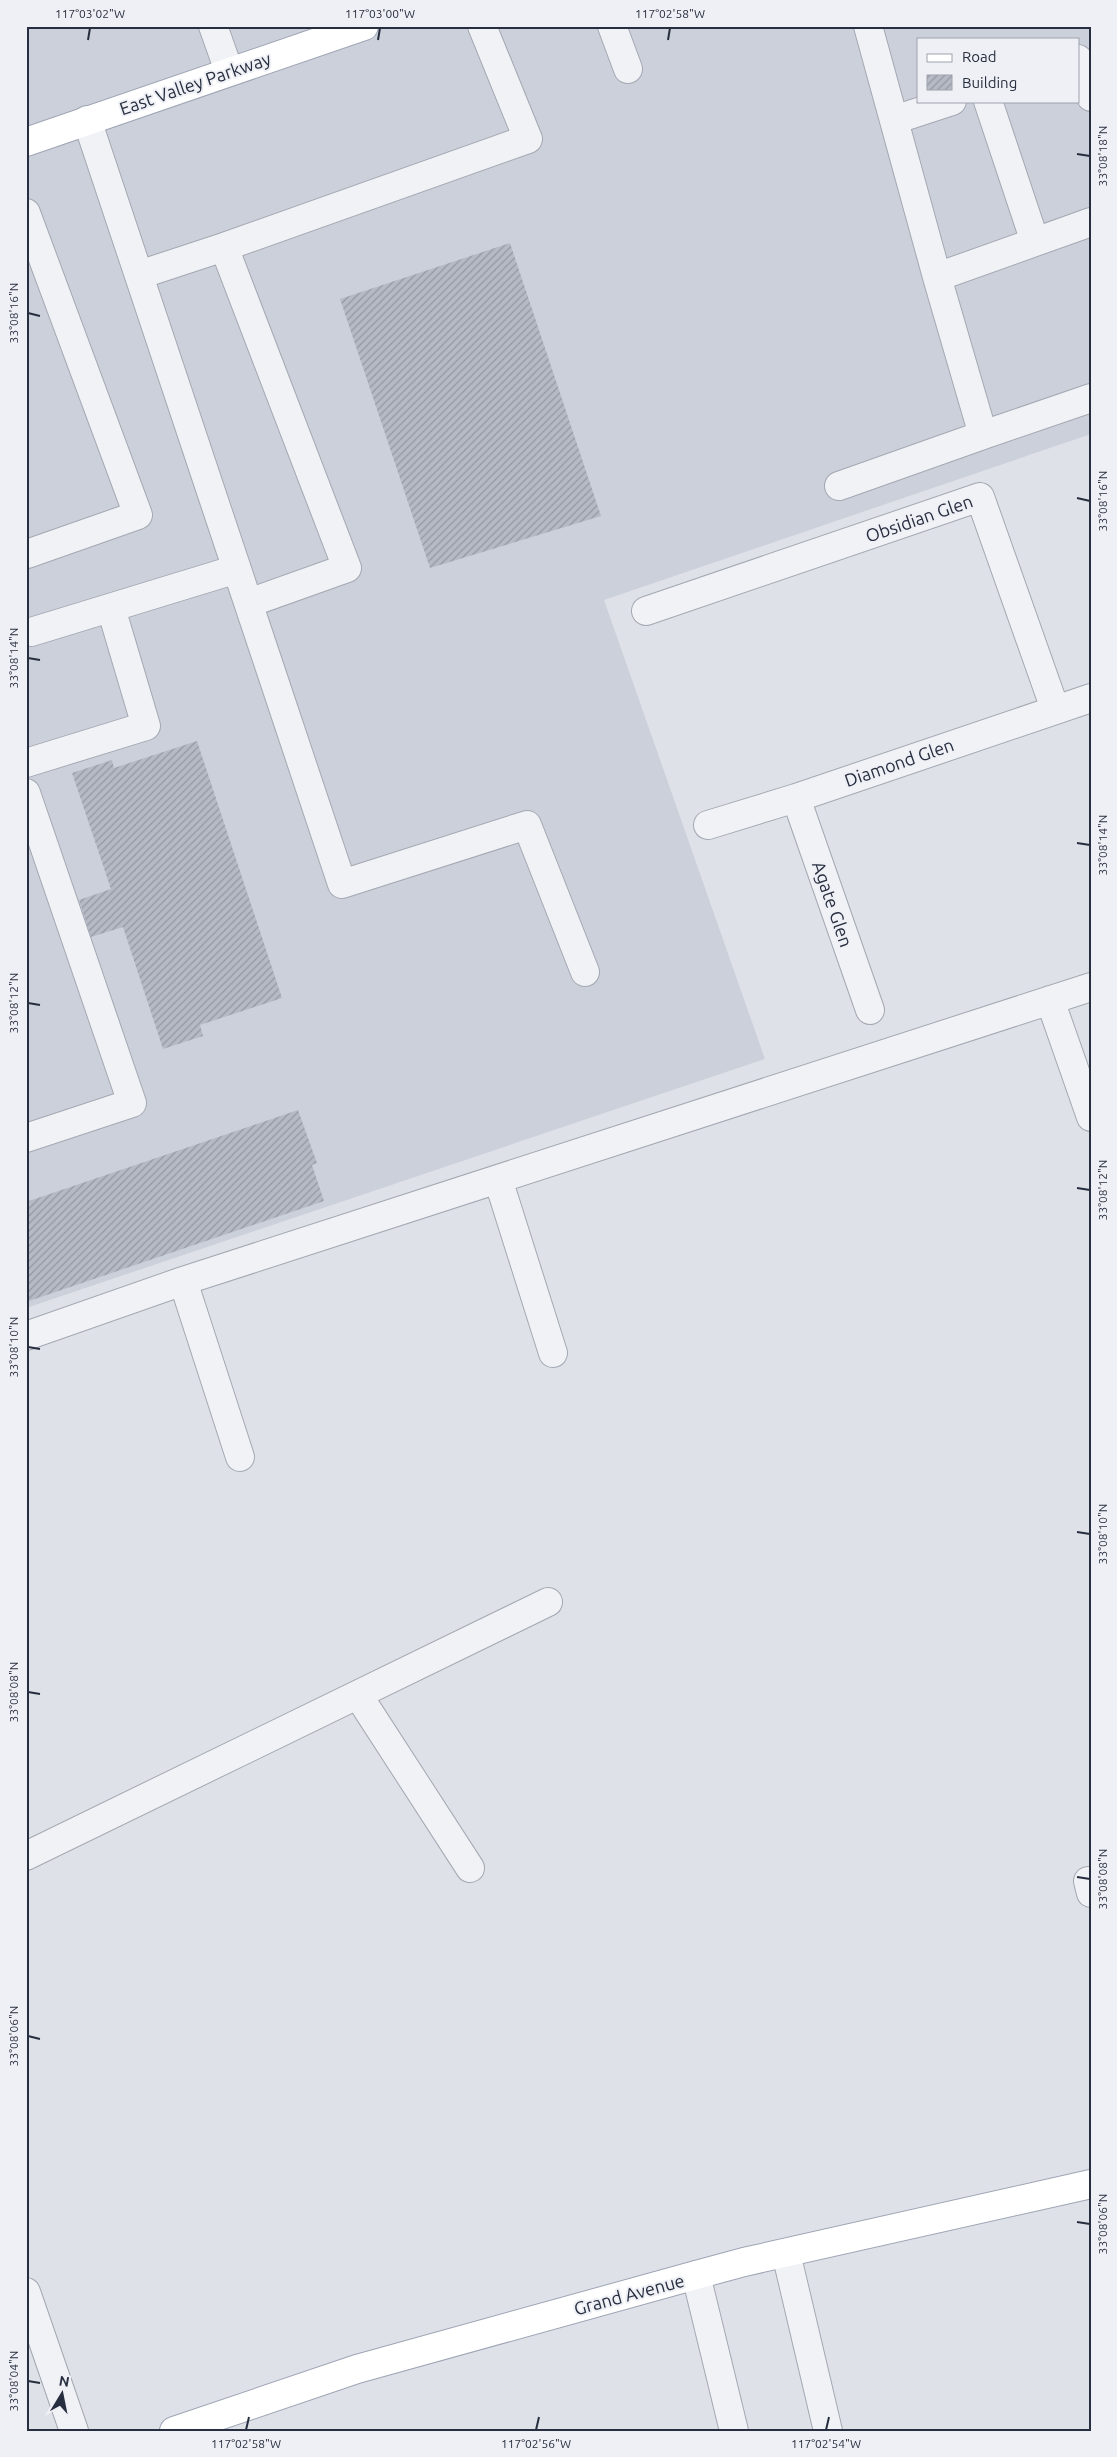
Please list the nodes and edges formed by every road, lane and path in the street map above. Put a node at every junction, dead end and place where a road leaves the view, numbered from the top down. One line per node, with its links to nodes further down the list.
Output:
1 (213, 26): 8 (street)
2 (364, 26): 8 (main road, East Valley Parkway)
3 (482, 26): 18 (street)
4 (612, 26): 7 (street)
5 (870, 27): 13 (street)
6 (1080, 65): 9 (street)
7 (628, 69)
8 (229, 72): 12 (main road, East Valley Parkway)
9 (1091, 97)
10 (949, 102): 13 (street)
11 (988, 102): 17 (street)
12 (87, 120): 14 (main road, East Valley Parkway); 19 (street)
13 (894, 120): 20 (street)
14 (27, 140)
15 (26, 213): 24 (street)
16 (1091, 222): 17 (street)
17 (1035, 242): 20 (street)
18 (224, 248): 19 (street); 26 (street)
19 (139, 274): 25 (street)
20 (937, 277): 22 (street)
21 (1091, 398): 22 (street)
22 (983, 435): 23 (street)
23 (839, 486)
24 (26, 553)
25 (237, 569): 26 (street); 27 (street)
26 (249, 603): 37 (street)
27 (111, 608): 29 (street); 32 (street)
28 (646, 611): 31 (street, Obsidian Glen)
29 (31, 632)
30 (1091, 698): 31 (street, Diamond Glen)
31 (1055, 709): 34 (street, Diamond Glen)
32 (26, 763)
33 (26, 793): 36 (street)
34 (796, 798): 35 (street, Diamond Glen); 40 (street, Agate Glen)
35 (708, 825)
36 (34, 842): 42 (street)
37 (584, 972)
38 (1091, 987): 39 (street)
39 (1050, 1000): 41 (street); 43 (street)
40 (870, 1010)
41 (1091, 1117)
42 (26, 1138)
43 (498, 1179): 44 (street); 46 (street)
44 (183, 1281): 45 (street); 47 (street)
45 (26, 1336)
46 (554, 1353)
47 (240, 1457)
48 (548, 1602): 49 (street)
49 (358, 1695): 50 (street); 51 (street)
50 (26, 1856)
51 (470, 1868)
52 (1091, 2184): 53 (main road, Grand Avenue)
53 (786, 2253): 54 (main road, Grand Avenue); 59 (street)
54 (696, 2275): 57 (main road, Grand Avenue); 58 (street)
55 (26, 2292): 56 (street)
56 (74, 2431)
57 (174, 2431)
58 (734, 2431)
59 (828, 2431)

